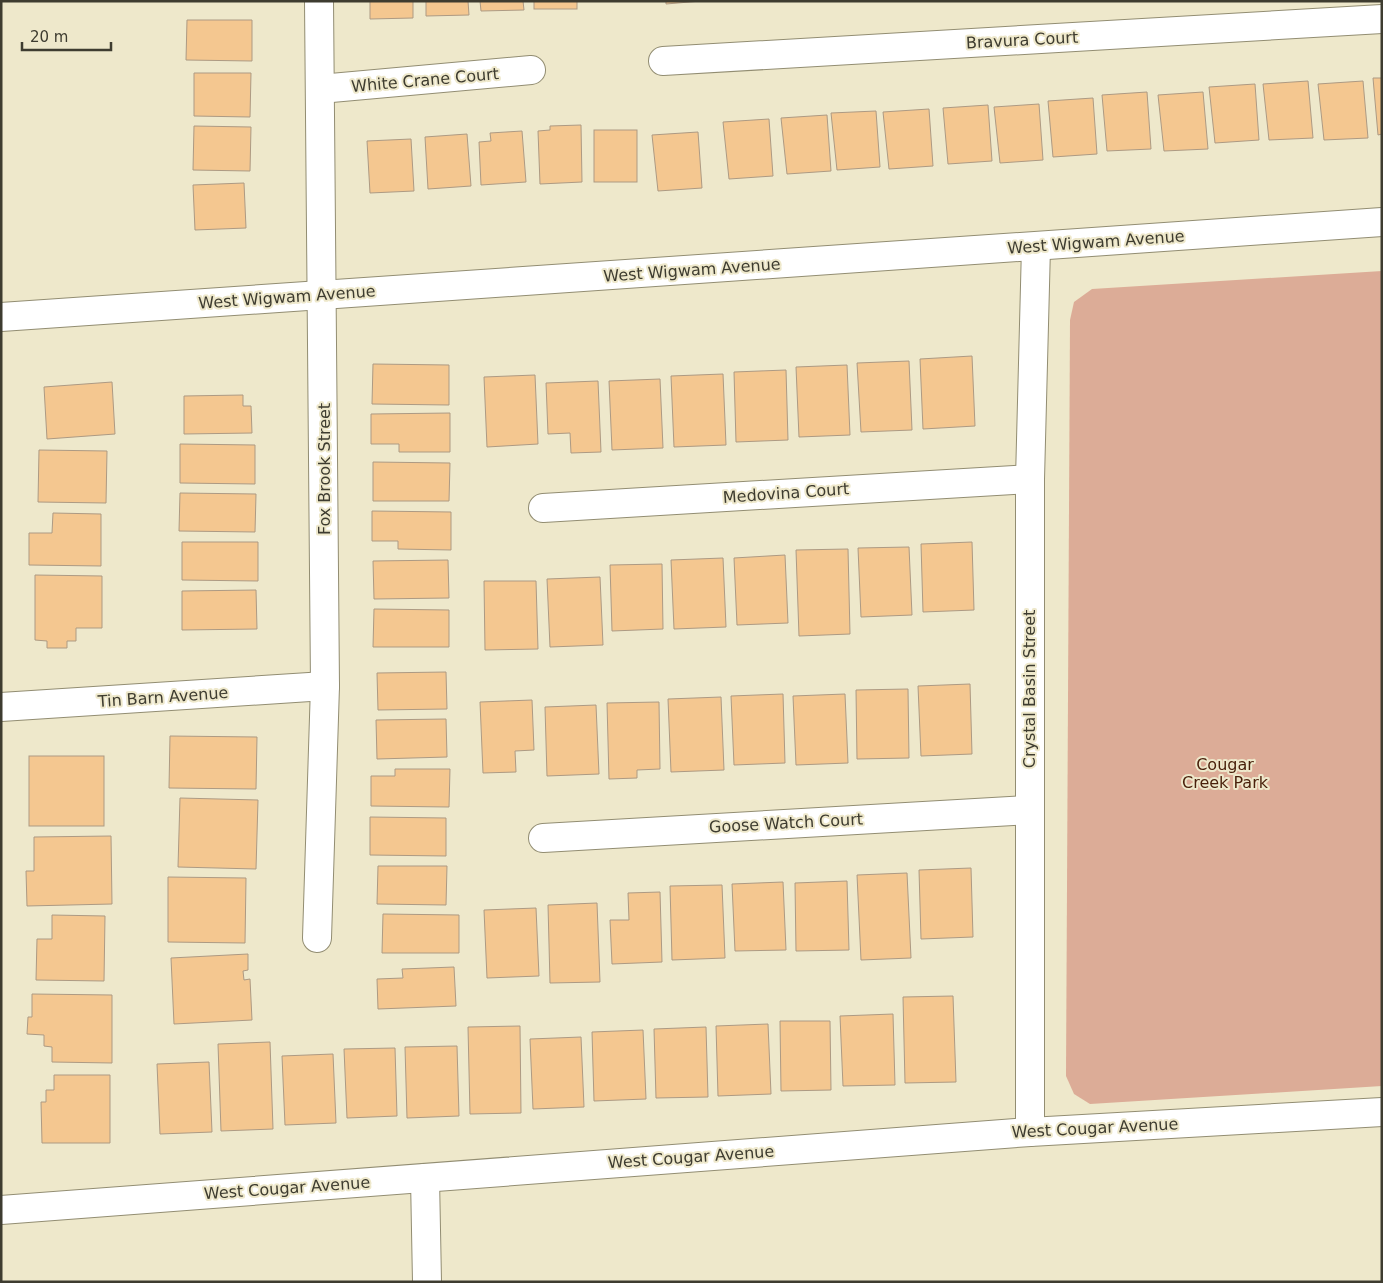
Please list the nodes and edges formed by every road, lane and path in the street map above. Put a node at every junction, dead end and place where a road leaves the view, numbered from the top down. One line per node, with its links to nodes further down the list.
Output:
1 (320, 1): 5 (street, Fox Brook Street)
2 (1382, 19): 3 (street, Bravura Court)
3 (663, 61)
4 (531, 70): 5 (street, White Crane Court)
5 (320, 89): 8 (street, Fox Brook Street)
6 (1382, 222): 7 (street, West Wigwam Avenue)
7 (1036, 247): 8 (street, West Wigwam Avenue); 10 (street, Crystal Basin Street)
8 (323, 295): 9 (street, West Wigwam Avenue); 12 (street, Fox Brook Street)
9 (1, 317)
10 (1030, 479): 11 (street, Medovina Court); 14 (street, Crystal Basin Street)
11 (543, 508)
12 (324, 686): 13 (street, Tin Barn Avenue); 16 (street, Fox Brook Street)
13 (1, 707)
14 (1029, 810): 15 (street, Goose Watch Court); 18 (street, Crystal Basin Street)
15 (543, 838)
16 (317, 938)
17 (1382, 1112): 18 (street, West Cougar Avenue)
18 (1030, 1132): 19 (street, West Cougar Avenue)
19 (425, 1178): 20 (street, West Cougar Avenue); 21 (street)
20 (1, 1210)
21 (427, 1282)

